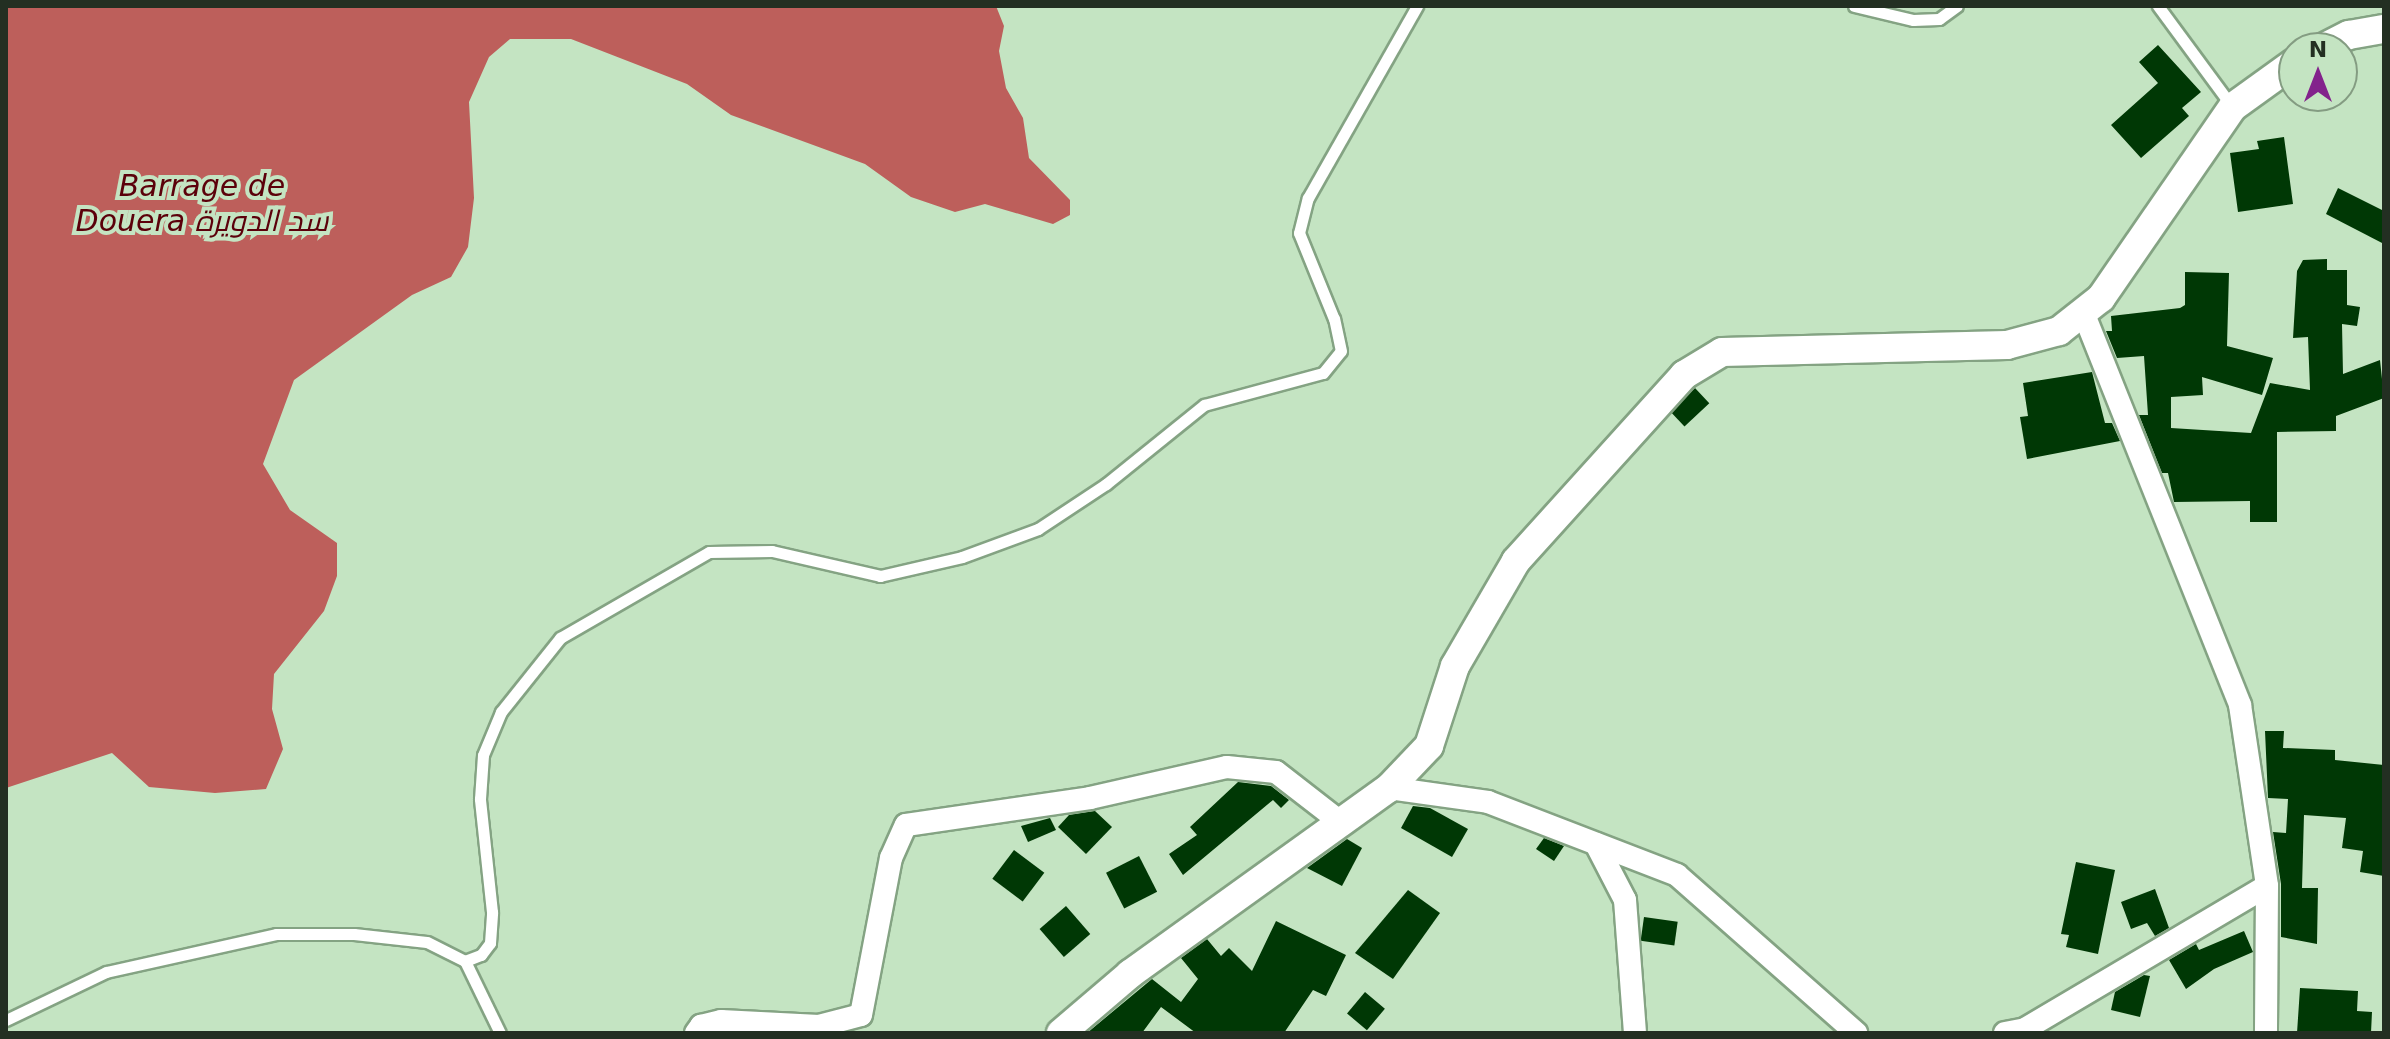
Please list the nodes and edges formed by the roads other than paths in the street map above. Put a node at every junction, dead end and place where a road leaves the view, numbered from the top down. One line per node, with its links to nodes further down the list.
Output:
1 (1417, 6): 14 (lane)
2 (1854, 6): 3 (lane)
3 (1957, 6)
4 (2158, 6): 8 (lane)
5 (2384, 29): 6 (street)
6 (2358, 33)
7 (2278, 75): 8 (street)
8 (2233, 107): 9 (street)
9 (2083, 312): 10 (street); 13 (street)
10 (1389, 788): 11 (street); 12 (street)
11 (1343, 824): 17 (street); 18 (street)
12 (1596, 844): 19 (street); 20 (street)
13 (2267, 886): 21 (street); 22 (street)
14 (465, 961): 15 (lane); 16 (lane)
15 (6, 1020)
16 (500, 1033)
17 (696, 1033)
18 (1061, 1033)
19 (1635, 1033)
20 (1856, 1033)
21 (2005, 1033)
22 (2266, 1033)

